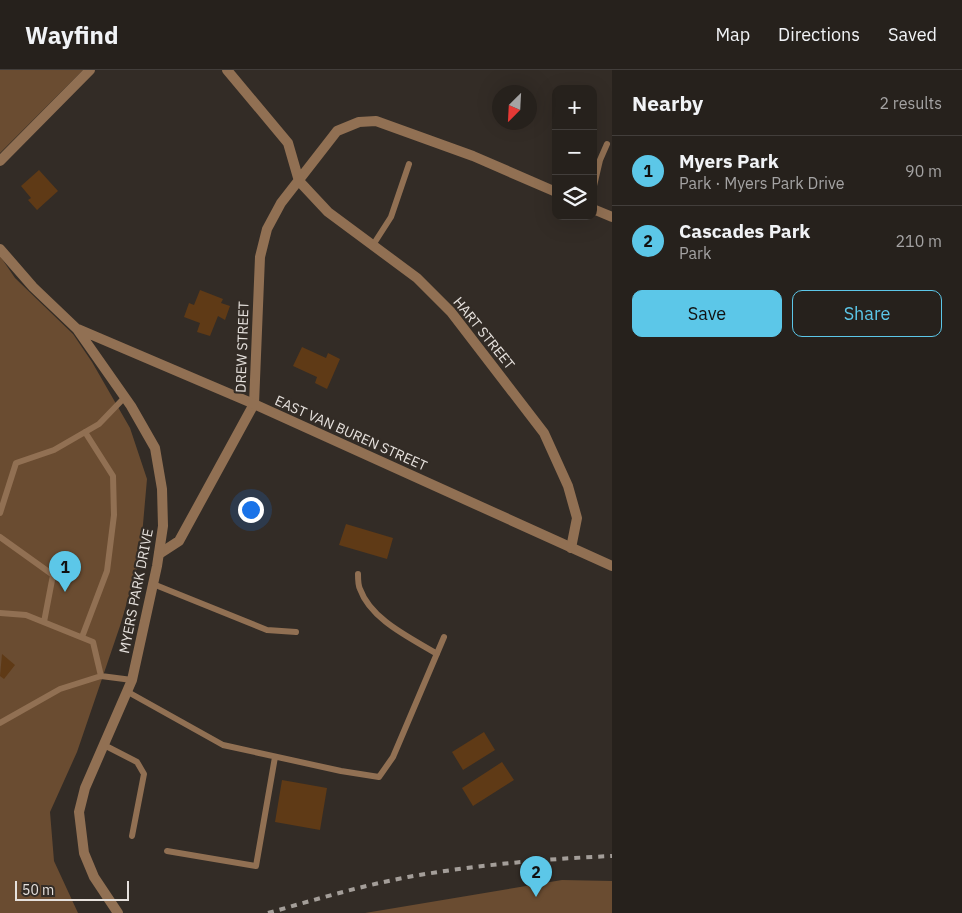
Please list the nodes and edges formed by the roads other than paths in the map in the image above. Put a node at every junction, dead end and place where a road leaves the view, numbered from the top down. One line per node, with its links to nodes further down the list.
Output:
1 (90, 70): 4 (street)
2 (227, 70): 7 (street)
3 (607, 144): 6 (lane)
4 (0, 161)
5 (409, 164): 11 (lane)
6 (596, 175)
7 (299, 181): 8 (street, DREW STREET); 11 (street, HART STREET); 15 (street, DREW STREET)
8 (552, 190)
9 (597, 211): 10 (street)
10 (612, 217)
11 (373, 245): 19 (street, HART STREET)
12 (0, 249): 13 (street, MYERS PARK DRIVE)
13 (77, 329): 14 (street, MYERS PARK DRIVE); 15 (street, EAST VAN BUREN STREET)
14 (125, 397): 16 (lane); 20 (street, MYERS PARK DRIVE)
15 (254, 404): 19 (street, EAST VAN BUREN STREET); 20 (street, DREW STREET)
16 (85, 432): 17 (lane); 27 (lane)
17 (0, 514)
18 (0, 537): 25 (lane)
19 (572, 548): 21 (street, EAST VAN BUREN STREET)
20 (159, 554): 23 (street, MYERS PARK DRIVE)
21 (612, 566)
22 (358, 574): 29 (lane)
23 (153, 584): 26 (lane); 31 (street, MYERS PARK DRIVE)
24 (0, 614): 25 (lane)
25 (44, 622): 27 (lane)
26 (296, 632)
27 (82, 637): 30 (lane)
28 (444, 637): 29 (lane)
29 (437, 654): 35 (lane)
30 (102, 676): 31 (lane); 33 (lane)
31 (132, 680): 32 (street, MYERS PARK DRIVE)
32 (128, 692): 34 (street, MYERS PARK DRIVE); 35 (lane)
33 (0, 722)
34 (104, 745): 36 (lane); 38 (street, MYERS PARK DRIVE)
35 (275, 756): 37 (lane)
36 (132, 836)
37 (167, 851)
38 (118, 913)

